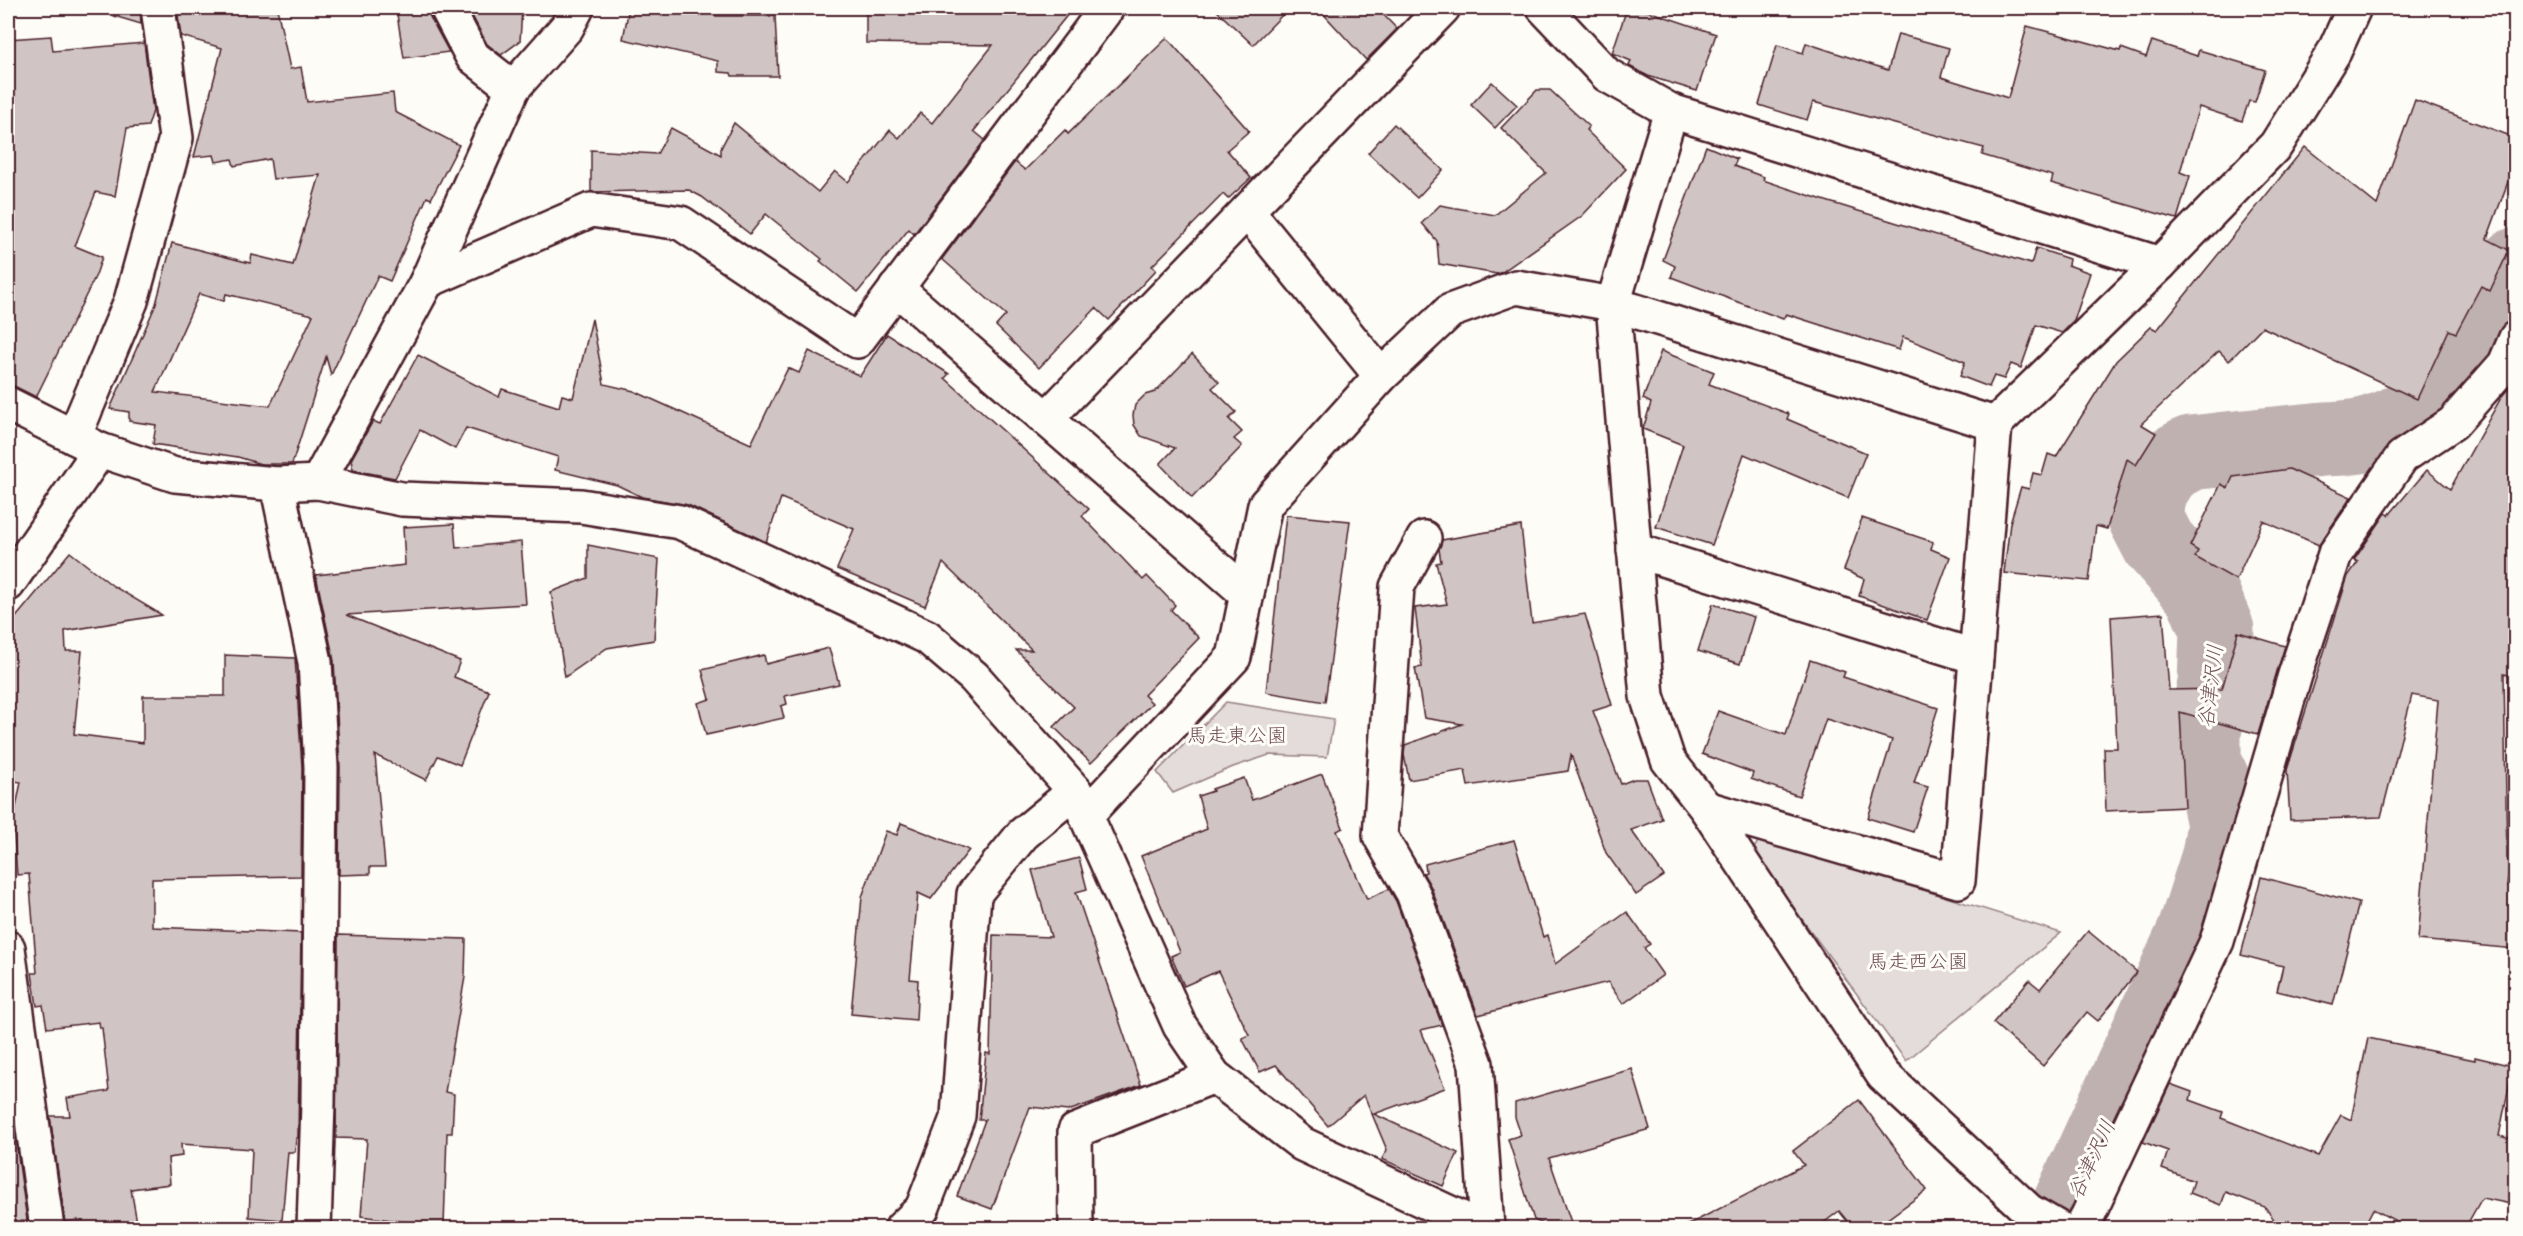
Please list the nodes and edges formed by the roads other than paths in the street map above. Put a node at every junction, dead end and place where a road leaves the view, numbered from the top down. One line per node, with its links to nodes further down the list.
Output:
1 (158, 8): 20 (street)
2 (447, 8): 8 (street)
3 (577, 8): 8 (street)
4 (1107, 8): 13 (street)
5 (1443, 8): 10 (street)
6 (1544, 8): 9 (street)
7 (2354, 8): 11 (street)
8 (513, 88): 12 (street)
9 (1671, 111): 11 (street); 14 (street)
10 (1247, 211): 16 (street); 18 (street)
11 (2160, 264): 19 (street)
12 (427, 281): 13 (street); 21 (street)
13 (896, 288): 18 (street)
14 (1613, 304): 16 (street); 19 (street); 24 (street)
15 (2512, 357): 39 (street)
16 (1381, 376): 26 (street)
17 (8, 404): 20 (street)
18 (1046, 419): 26 (street)
19 (1995, 424): 27 (street)
20 (87, 443): 22 (street); 25 (street)
21 (318, 482): 22 (street); 28 (street)
22 (278, 484): 33 (street)
23 (1424, 538): 37 (street)
24 (1634, 550): 27 (street); 29 (street)
25 (8, 584)
26 (1247, 594): 28 (street)
27 (1976, 657): 29 (street)
28 (1080, 803): 31 (street); 34 (street)
29 (1706, 808): 38 (street)
30 (8, 948): 32 (street)
31 (1214, 1076): 35 (street); 36 (street)
32 (47, 1228)
33 (314, 1228)
34 (902, 1228)
35 (1076, 1228)
36 (1482, 1228)
37 (1487, 1228)
38 (2058, 1228)
39 (2082, 1228)

